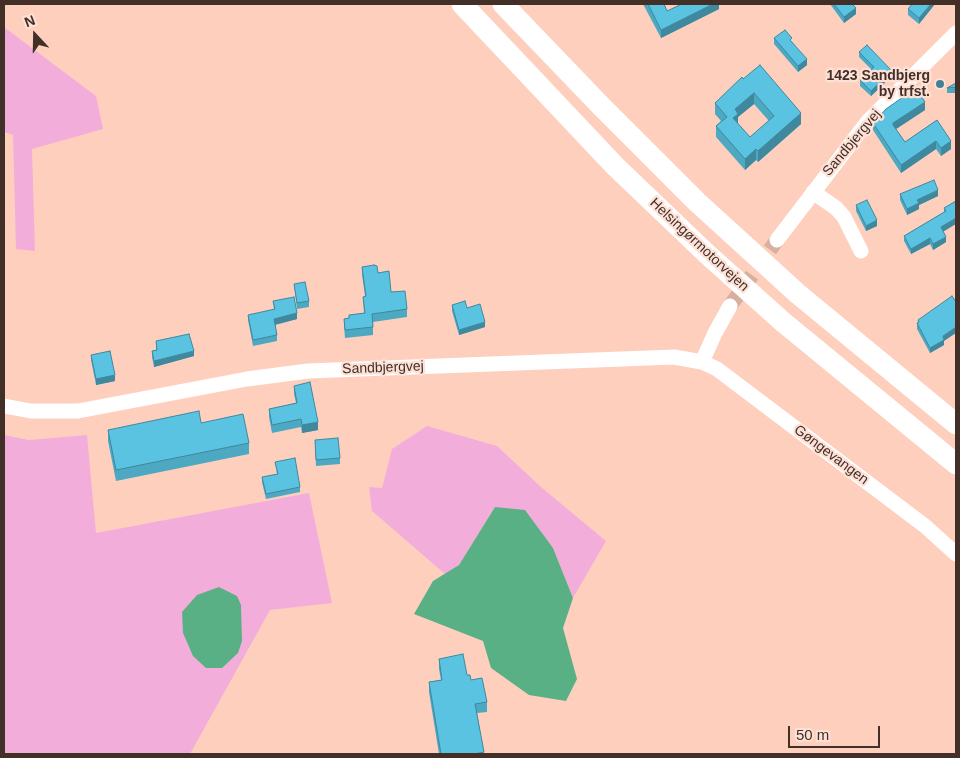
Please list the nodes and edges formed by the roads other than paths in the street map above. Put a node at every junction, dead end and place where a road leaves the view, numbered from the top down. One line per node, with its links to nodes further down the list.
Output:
1 (451, 4): 5 (highway)
2 (462, 4): 5 (highway, Helsingørmotorvejen)
3 (503, 4): 12 (highway)
4 (956, 33): 6 (street, Sandbjergvej)
5 (501, 46): 13 (highway, Helsingørmotorvejen)
6 (813, 192): 7 (street, Sandbjergvej); 8 (street)
7 (776, 240)
8 (861, 252)
9 (730, 306): 10 (street)
10 (702, 362): 11 (street, Sandbjergvej); 14 (street, Gøngevangen)
11 (4, 406)
12 (956, 424)
13 (956, 464)
14 (956, 554)

